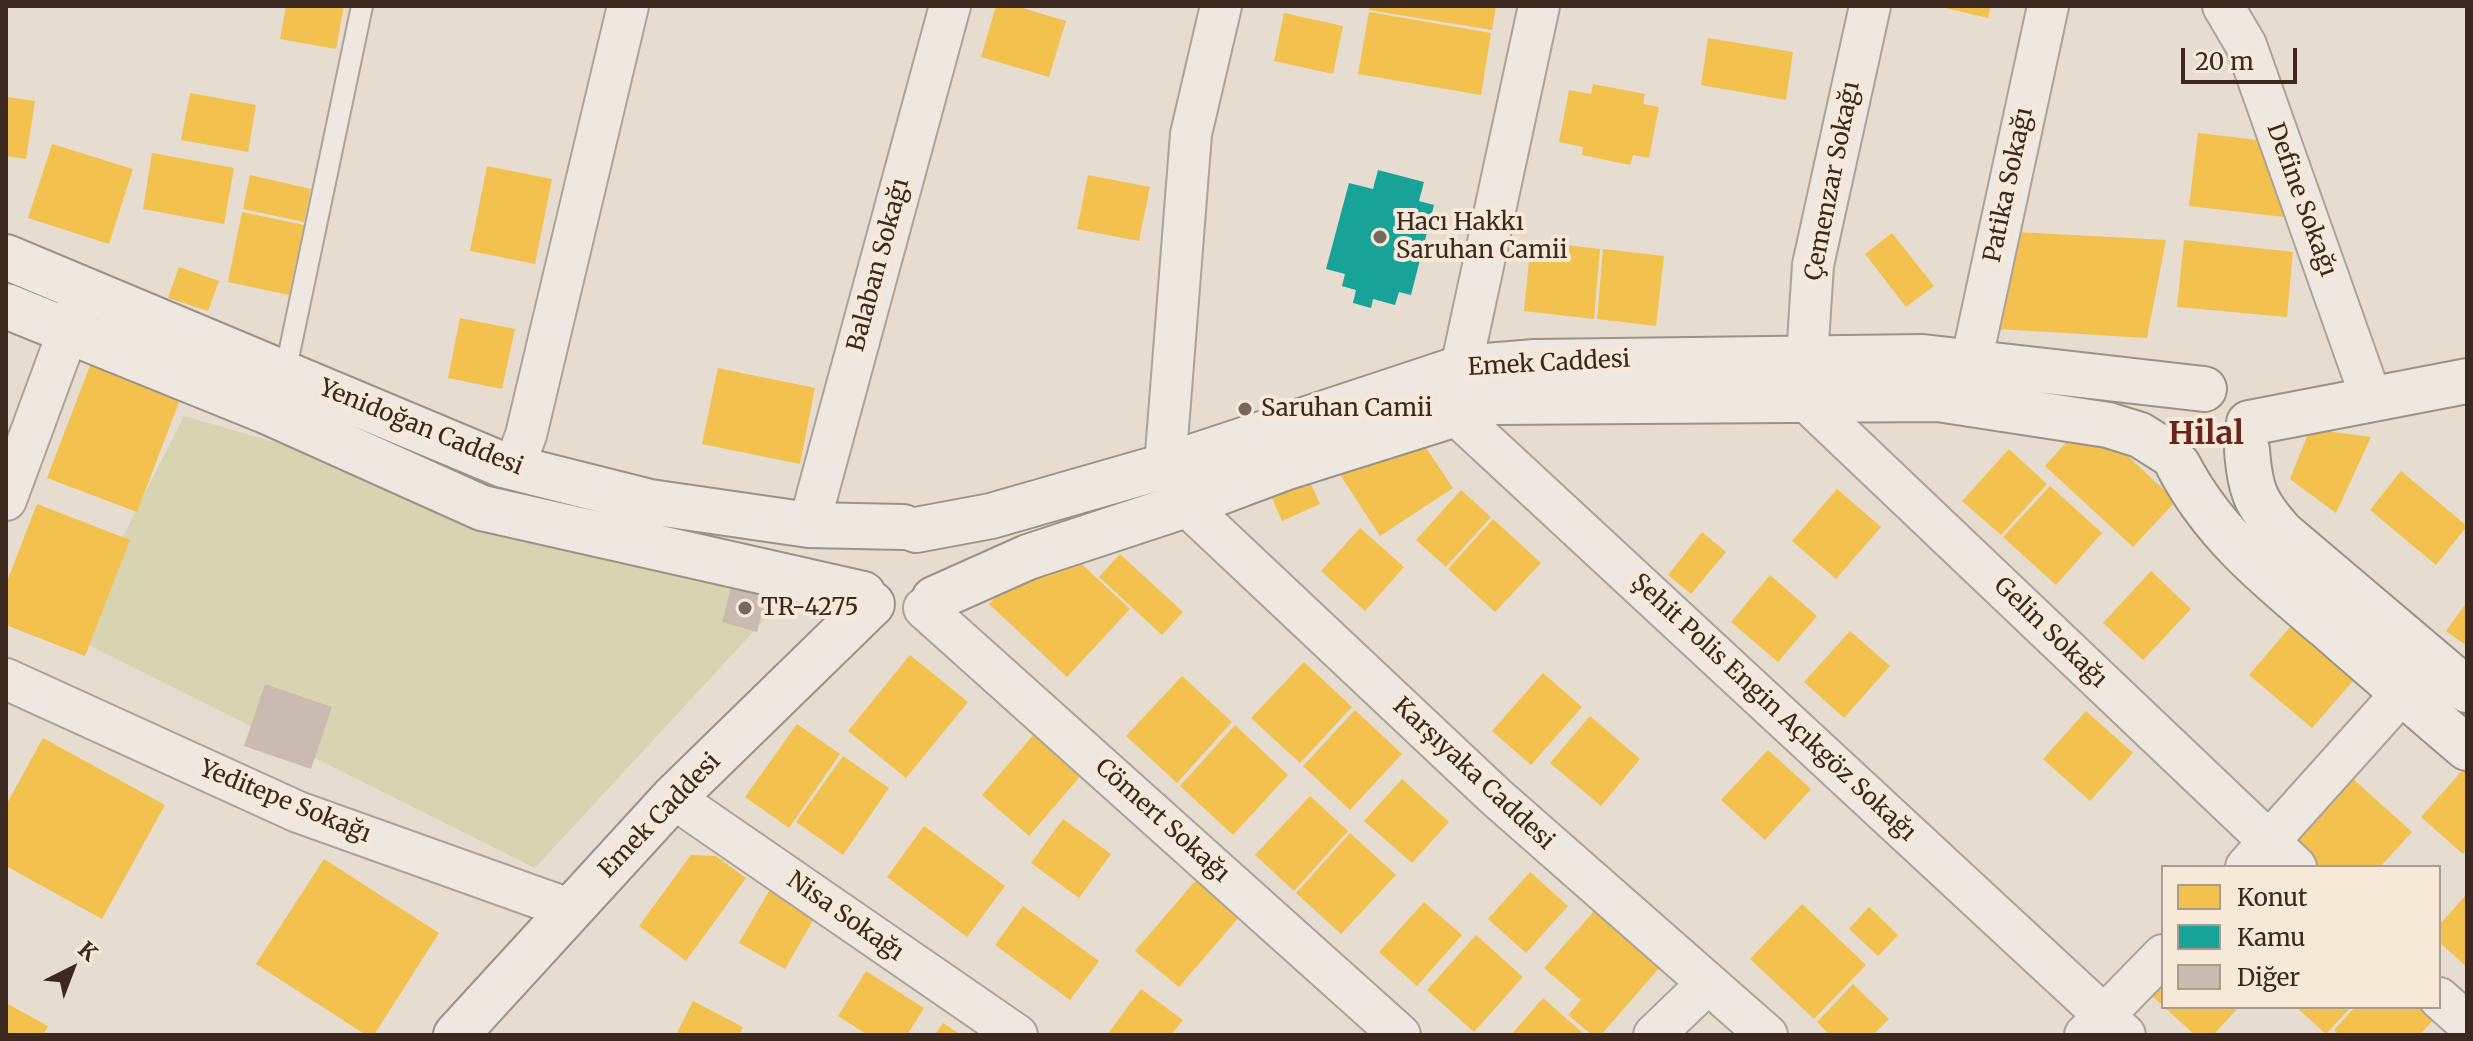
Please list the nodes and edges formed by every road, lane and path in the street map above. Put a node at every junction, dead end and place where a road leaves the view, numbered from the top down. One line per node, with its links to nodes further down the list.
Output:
1 (362, 6): 15 (lane)
2 (628, 6): 24 (street)
3 (950, 6): 27 (street, Balaban Sokağı)
4 (1221, 6): 23 (street)
5 (1539, 6): 14 (street)
6 (1870, 6): 16 (street, Çemenzar Sokağı)
7 (2048, 6): 13 (street, Patika Sokağı)
8 (2223, 6): 19 (street, Define Sokağı)
9 (6, 257): 10 (street, Yenidoğan Caddesi)
10 (84, 287): 12 (street); 15 (street, Yenidoğan Caddesi)
11 (6, 306): 12 (street, Yenidoğan Caddesi)
12 (68, 331): 25 (street); 29 (street, Yenidoğan Caddesi)
13 (1971, 363): 16 (street, Emek Caddesi); 18 (street, Emek Caddesi)
14 (1461, 368): 16 (street, Emek Caddesi); 20 (street); 23 (street, Emek Caddesi)
15 (285, 373): 24 (street, Yenidoğan Caddesi)
16 (1806, 378): 20 (street, Emek Caddesi); 22 (street, Emek Caddesi); 36 (street, Gelin Sokağı)
17 (2467, 381): 19 (street)
18 (2204, 389): 21 (street); 22 (street)
19 (2371, 398): 21 (street)
20 (1454, 413): 26 (street, Emek Caddesi); 42 (street, Şehit Polis Engin Açıkgöz Sokağı)
21 (2248, 436): 22 (street); 32 (street)
22 (2174, 460): 33 (street)
23 (1165, 466): 26 (street); 28 (street, Emek Caddesi)
24 (514, 467): 27 (street, Yenidoğan Caddesi)
25 (6, 500)
26 (1186, 505): 30 (street, Emek Caddesi); 39 (street, Karşıyaka Caddesi)
27 (809, 525): 28 (street, Yenidoğan Caddesi)
28 (910, 529): 29 (street); 30 (street)
29 (868, 599): 30 (street); 35 (street, Emek Caddesi)
30 (929, 604): 45 (street, Cömert Sokağı)
31 (6, 679): 37 (street, Yeditepe Sokağı)
32 (2467, 690)
33 (2403, 692): 34 (street); 36 (street)
34 (2467, 748)
35 (673, 798): 37 (street, Emek Caddesi); 44 (street, Nisa Sokağı)
36 (2270, 859)
37 (572, 910): 43 (street, Emek Caddesi)
38 (2161, 958): 42 (street)
39 (1707, 984): 46 (street); 47 (street, Karşıyaka Caddesi)
40 (2441, 1000): 41 (street)
41 (2467, 1023)
42 (2105, 1029)
43 (456, 1035)
44 (1017, 1035)
45 (1400, 1035)
46 (1654, 1035)
47 (1767, 1035)

